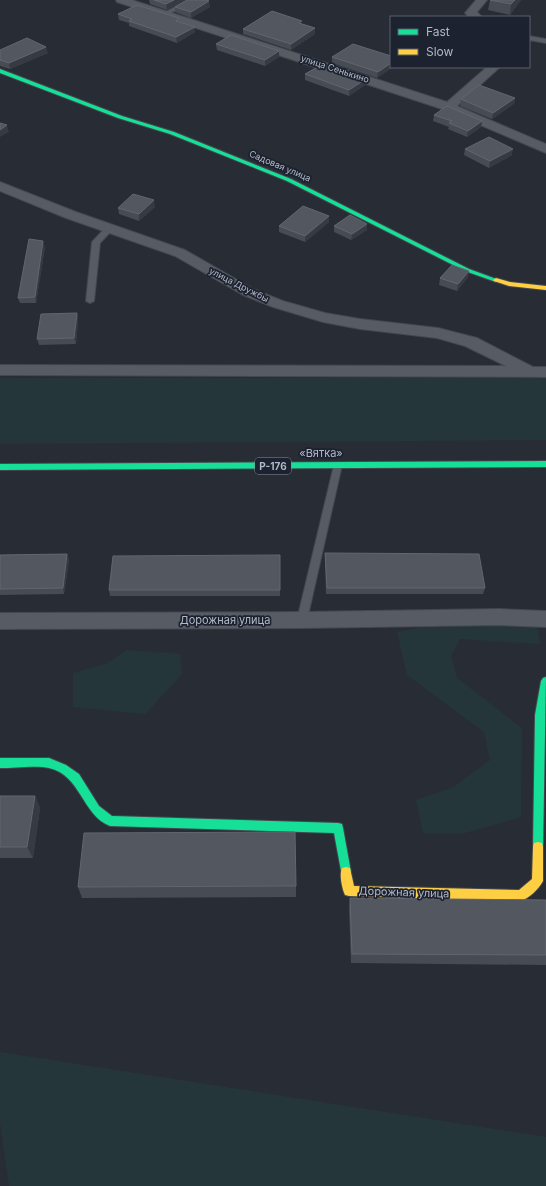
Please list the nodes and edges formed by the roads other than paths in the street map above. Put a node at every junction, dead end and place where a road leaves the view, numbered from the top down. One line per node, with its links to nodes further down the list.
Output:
1 (121, 0): 4 (street, улица Сенькино)
2 (192, 0): 4 (lane)
3 (482, 0): 5 (street)
4 (165, 14): 10 (street, улица Сенькино)
5 (475, 16)
6 (530, 38): 7 (lane)
7 (546, 41)
8 (493, 68): 10 (street)
9 (0, 71): 14 (street, Садовая улица)
10 (449, 107): 11 (street, улица Сенькино)
11 (546, 148)
12 (0, 186): 13 (street, улица Дружбы)
13 (110, 228): 15 (lane); 17 (street, улица Дружбы)
14 (546, 288)
15 (90, 301)
16 (0, 370): 17 (street)
17 (538, 372)
18 (546, 464): 19 (street, «Вятка» / Р-176)
19 (338, 465): 20 (street, «Вятка» / Р-176); 22 (lane)
20 (0, 467)
21 (546, 619): 22 (street, Дорожная улица)
22 (302, 620): 23 (street, Дорожная улица)
23 (0, 621)
24 (546, 681): 25 (street, Дорожная улица)
25 (0, 763)

